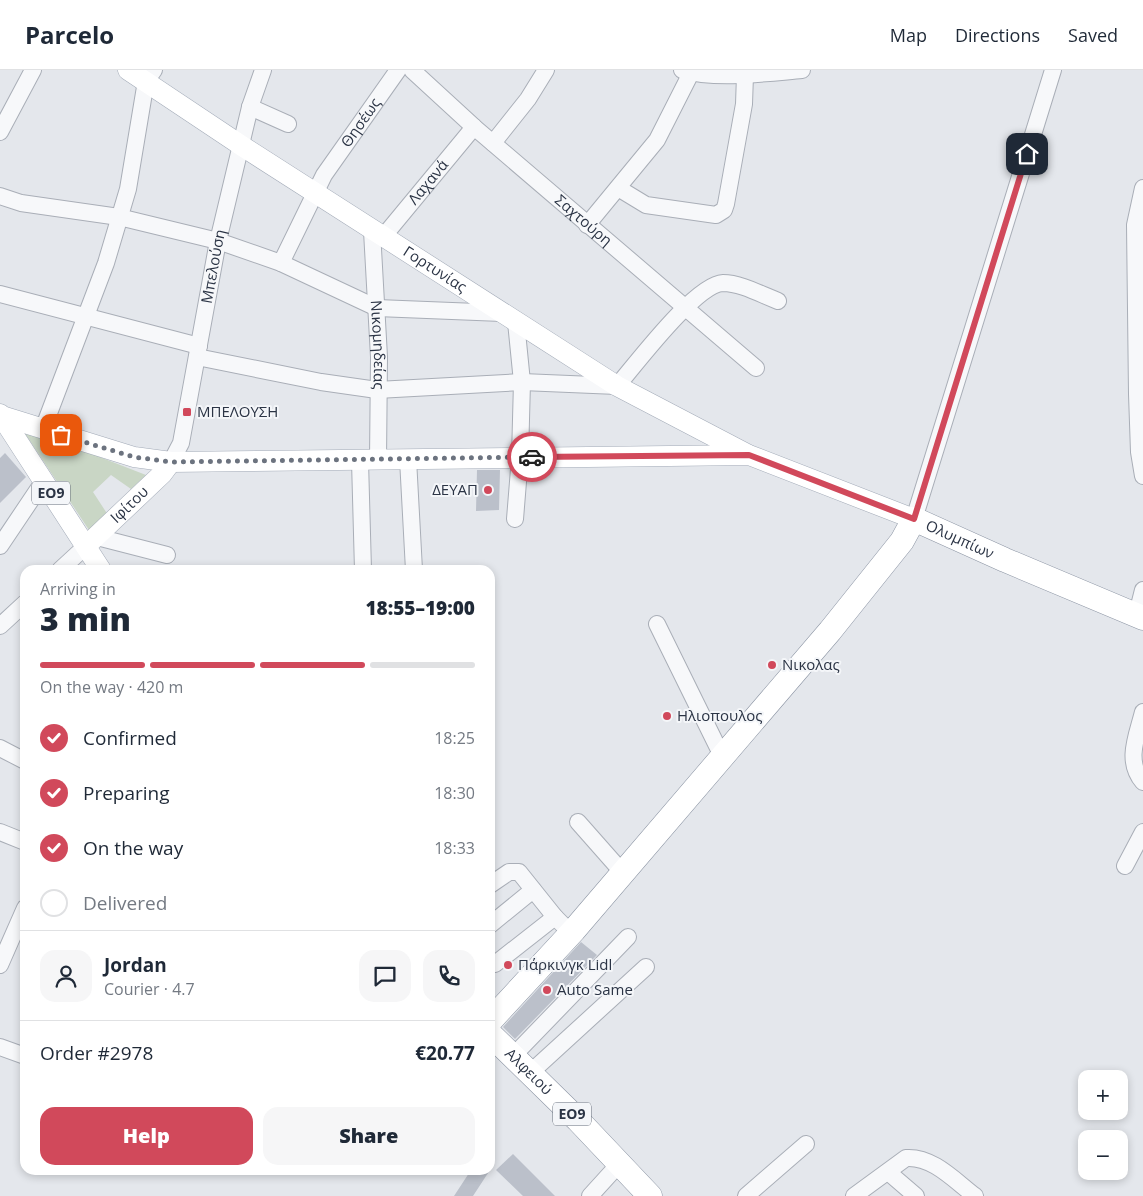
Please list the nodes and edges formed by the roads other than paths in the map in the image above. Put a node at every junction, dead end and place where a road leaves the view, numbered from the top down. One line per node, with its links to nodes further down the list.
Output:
1 (33, 70): 12 (street)
2 (128, 70): 11 (main road, Γορτυνίας)
3 (263, 70): 13 (street, Μπελούση)
4 (398, 70): 19 (street, Θησέως)
5 (412, 70): 15 (street, Σαχτούρη)
6 (546, 70): 17 (street)
7 (802, 70): 10 (street)
8 (1053, 70): 49 (street)
9 (686, 71): 10 (street); 20 (street)
10 (745, 75): 20 (street)
11 (150, 76): 18 (main road, Γορτυνίας); 23 (street)
12 (6, 105): 16 (street)
13 (250, 107): 14 (street); 18 (street, Μπελούση)
14 (288, 124)
15 (474, 127): 17 (street, Σαχτούρη); 25 (street, Λαχανά)
16 (0, 132)
17 (492, 143): 24 (street, Σαχτούρη)
18 (242, 146): 19 (main road, Γορτυνίας); 26 (street, Μπελούση)
19 (319, 184): 25 (main road, Γορτυνίας); 27 (street, Θησέως)
20 (618, 188): 24 (street)
21 (1143, 188): 46 (street)
22 (0, 196): 23 (street)
23 (119, 217): 26 (street); 32 (street)
24 (587, 224): 31 (street, Σαχτούρη)
25 (378, 234): 30 (street, Νικομηδείας); 33 (main road, Γορτυνίας)
26 (218, 241): 27 (street); 34 (street, Μπελούση)
27 (280, 263): 30 (street)
28 (0, 294): 32 (street)
29 (778, 301): 31 (street)
30 (377, 308): 33 (street); 38 (street, Νικομηδείας)
31 (685, 308): 35 (street, Σαχτούρη); 37 (street)
32 (86, 316): 34 (street); 40 (street)
33 (509, 318): 36 (street); 37 (main road, Γορτυνίας)
34 (198, 352): 38 (street); 45 (street, Μπελούση)
35 (756, 368)
36 (522, 382): 37 (street); 38 (street); 42 (street)
37 (617, 386): 41 (main road, Γορτυνίας)
38 (377, 390): 44 (street, Νικομηδείας)
39 (1, 415): 40 (main road, Ολυμπίων); 47 (main road, ΕΟ9)
40 (43, 429): 45 (main road, Ολυμπίων)
41 (749, 455): 42 (main road, Ολυμπίων); 49 (main road, Ολυμπίων)
42 (520, 457): 43 (main road, Ολυμπίων); 48 (street)
43 (408, 459): 44 (main road, Ολυμπίων); 56 (street)
44 (369, 460): 45 (main road, Ολυμπίων); 55 (street, Νικομηδείας)
45 (171, 462): 50 (main road, Ιφίτου)
46 (1143, 476)
47 (43, 482): 50 (main road, ΕΟ9); 51 (street)
48 (515, 519)
49 (914, 519): 59 (highway, Ολυμπίων); 65 (highway)
50 (92, 541): 52 (street); 53 (street); 54 (main road, ΕΟ9)
51 (0, 546)
52 (167, 555)
53 (66, 565)
54 (99, 565)
55 (363, 565)
56 (414, 565)
57 (1143, 590): 59 (street)
58 (20, 608): 61 (street)
59 (1140, 616)
60 (657, 624): 65 (street)
61 (0, 626)
62 (1143, 712): 66 (street)
63 (0, 748): 64 (street)
64 (20, 758)
65 (723, 758): 72 (highway)
66 (1143, 782)
67 (578, 822): 72 (street)
68 (0, 832): 70 (street)
69 (1143, 832): 71 (street)
70 (20, 840)
71 (1125, 866)
72 (623, 873): 79 (highway)
73 (495, 882): 74 (street)
74 (534, 890): 76 (street); 77 (street)
75 (20, 914): 78 (street)
76 (555, 917): 79 (street); 81 (street)
77 (495, 921)
78 (7, 931): 82 (street)
79 (571, 933): 84 (highway)
80 (628, 937): 88 (street)
81 (495, 964)
82 (0, 965)
83 (646, 967): 89 (street)
84 (495, 1016)
85 (495, 1039): 88 (highway, Αλφειού / ΕΟ9)
86 (0, 1047): 87 (street)
87 (20, 1054)
88 (513, 1056): 89 (highway, Αλφειού / ΕΟ9)
89 (530, 1073): 91 (highway, Αλφειού / ΕΟ9)
90 (806, 1144): 95 (street)
91 (620, 1163): 93 (street); 94 (highway, Αλφειού / ΕΟ9)
92 (888, 1172): 96 (street); 97 (street); 98 (street)
93 (590, 1196)
94 (650, 1196)
95 (746, 1196)
96 (854, 1196)
97 (916, 1196)
98 (975, 1196)

